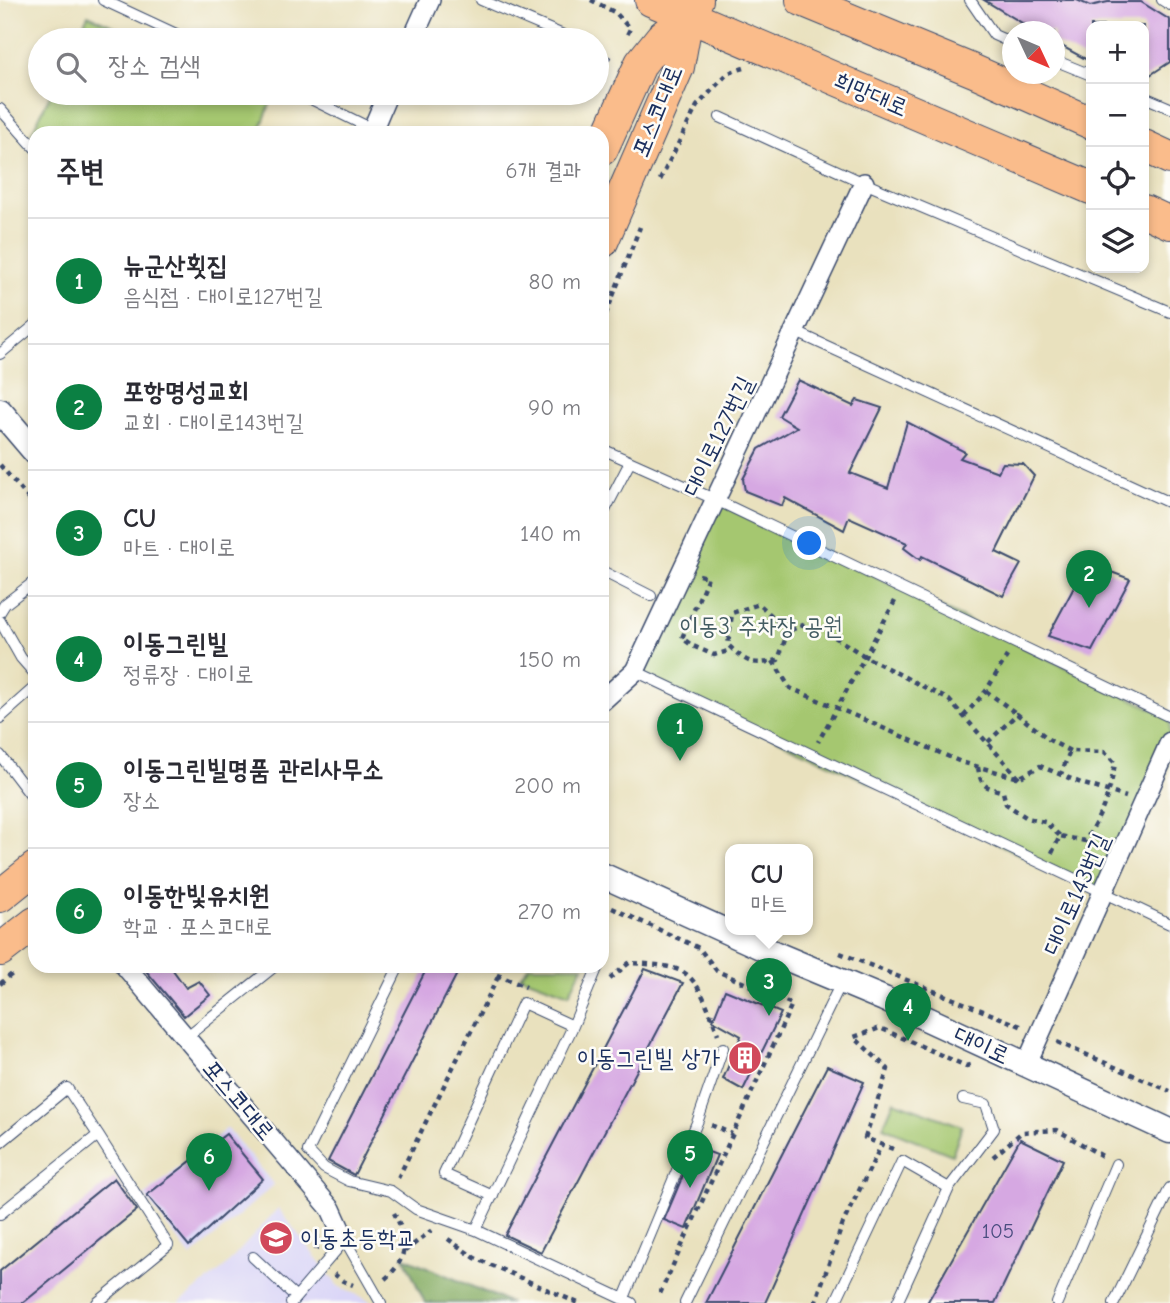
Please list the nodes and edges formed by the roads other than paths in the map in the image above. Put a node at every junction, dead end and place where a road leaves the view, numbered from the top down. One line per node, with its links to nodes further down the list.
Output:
1 (103, 0): 10 (lane)
2 (429, 0): 11 (street)
3 (481, 0): 12 (lane)
4 (651, 0): 9 (main road, 희망대로)
5 (802, 0): 22 (main road)
6 (970, 0): 13 (lane)
7 (1162, 0): 8 (lane)
8 (1170, 5)
9 (692, 9): 25 (main road, 포스코대로); 30 (main road, 희망대로); 33 (main road, 포스코대로)
10 (162, 28)
11 (417, 28)
12 (547, 28)
13 (1002, 38)
14 (1065, 64): 15 (lane)
15 (1086, 73)
16 (1149, 99): 19 (lane)
17 (322, 105): 23 (lane)
18 (383, 105): 24 (street)
19 (1170, 108)
20 (0, 109): 26 (lane)
21 (720, 117): 29 (lane)
22 (1086, 121)
23 (362, 126)
24 (373, 126)
25 (609, 134)
26 (28, 140)
27 (1146, 147): 28 (main road)
28 (1170, 158)
29 (864, 183): 34 (lane); 36 (street, 대이로127번길)
30 (1086, 186)
31 (1149, 213): 32 (main road)
32 (1170, 223)
33 (609, 226)
34 (1170, 312)
35 (28, 330): 37 (lane)
36 (796, 332): 42 (street, 대이로127번길); 44 (lane)
37 (0, 355)
38 (0, 411): 39 (street)
39 (28, 444)
40 (609, 452): 41 (lane)
41 (630, 461): 42 (lane); 43 (lane)
42 (714, 499): 51 (street, 대이로127번길); 54 (lane)
43 (609, 502)
44 (1170, 503)
45 (609, 575): 47 (lane)
46 (28, 586): 48 (lane)
47 (651, 596)
48 (0, 612)
49 (0, 621): 50 (lane)
50 (28, 666)
51 (635, 671): 53 (street, 대이로127번길); 61 (lane)
52 (28, 693): 55 (lane)
53 (609, 695)
54 (1170, 717)
55 (0, 718)
56 (1170, 742): 61 (street, 대이로143번길)
57 (0, 755): 58 (lane)
58 (28, 793)
59 (28, 873): 62 (main road)
60 (609, 878): 65 (street, 대이로)
61 (1103, 894): 63 (lane); 76 (street, 대이로143번길)
62 (0, 895)
63 (1170, 924)
64 (28, 928): 67 (main road)
65 (725, 931)
66 (734, 935): 72 (street, 대이로)
67 (0, 950)
68 (131, 973): 74 (street, 포스코대로)
69 (266, 973): 74 (lane)
70 (396, 973): 86 (lane)
71 (594, 973): 73 (lane)
72 (842, 981): 76 (street, 대이로); 93 (lane)
73 (573, 1026): 84 (lane); 84 (lane)
74 (185, 1038): 87 (street, 포스코대로)
75 (723, 1048): 90 (lane)
76 (1026, 1065): 78 (street, 대이로)
77 (963, 1100): 82 (lane)
78 (1170, 1131)
79 (98, 1135): 80 (lane); 85 (lane); 91 (lane)
80 (0, 1143)
81 (1116, 1164): 96 (lane)
82 (949, 1188): 94 (lane); 95 (lane)
83 (1168, 1192): 97 (lane)
84 (493, 1196): 86 (lane)
85 (0, 1214)
86 (476, 1230): 90 (lane)
87 (345, 1240): 89 (lane); 92 (lane)
88 (253, 1257): 89 (lane)
89 (293, 1300)
90 (628, 1301)
91 (97, 1303)
92 (381, 1303)
93 (685, 1303)
94 (835, 1303)
95 (897, 1303)
96 (1056, 1303)
97 (1114, 1303)

